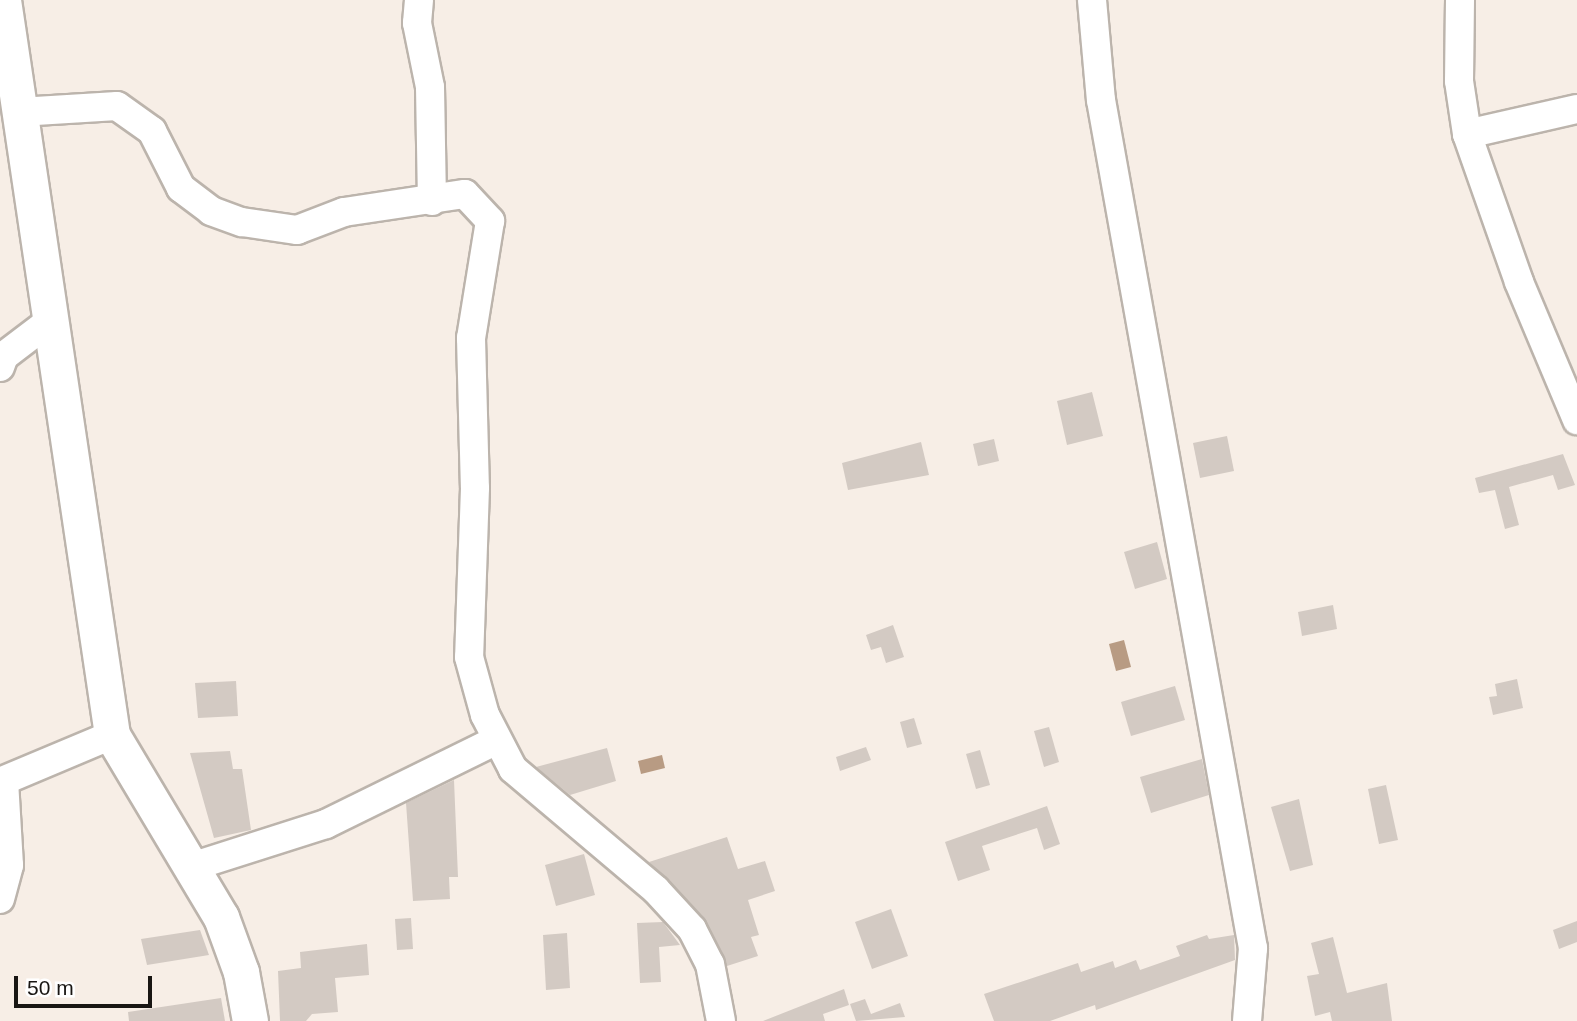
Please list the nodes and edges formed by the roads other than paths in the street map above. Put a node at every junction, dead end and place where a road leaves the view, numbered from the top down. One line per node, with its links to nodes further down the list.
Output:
1 (3, 0): 6 (main road)
2 (419, 0): 8 (street)
3 (1092, 0): 19 (street)
4 (1460, 0): 7 (street)
5 (1577, 109): 7 (street)
6 (19, 111): 8 (street); 9 (main road)
7 (1467, 134): 11 (street)
8 (432, 201): 13 (street)
9 (50, 321): 10 (street); 12 (main road)
10 (0, 366)
11 (1577, 420)
12 (112, 735): 14 (street); 15 (main road)
13 (495, 741): 15 (street); 18 (street)
14 (2, 781): 16 (street)
15 (191, 867): 17 (main road)
16 (0, 899)
17 (250, 1021)
18 (721, 1021)
19 (1247, 1021)

